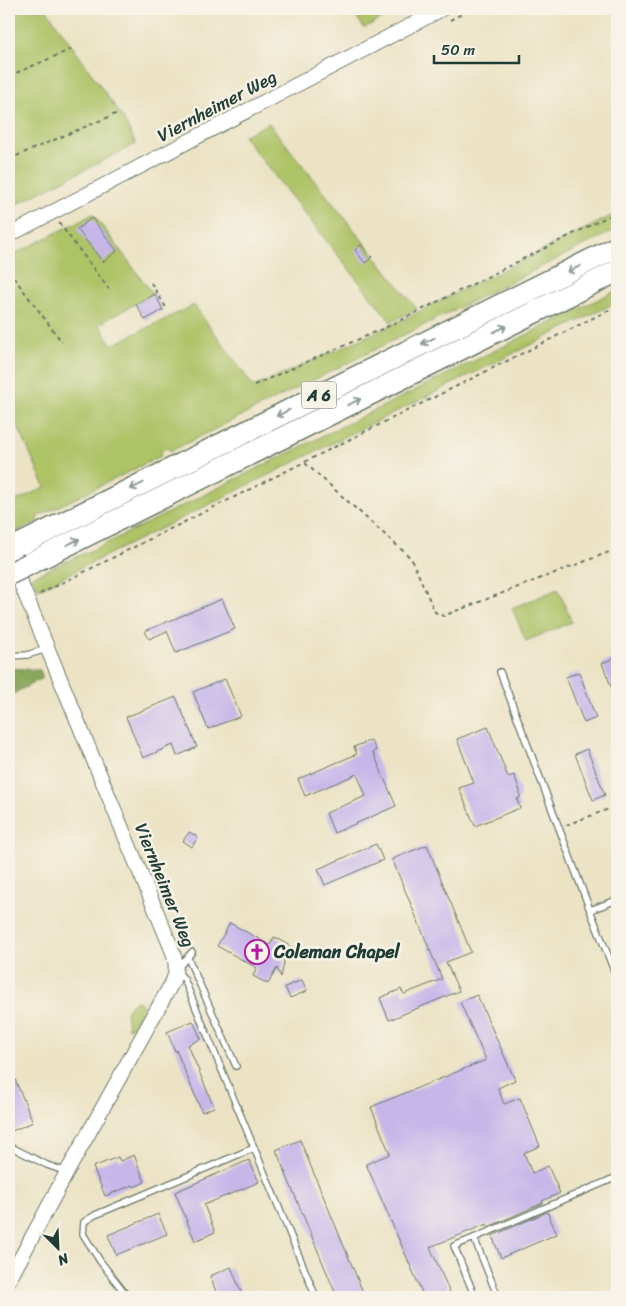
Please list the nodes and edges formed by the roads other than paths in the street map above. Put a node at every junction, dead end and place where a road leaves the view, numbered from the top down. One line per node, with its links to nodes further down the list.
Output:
1 (442, 9): 2 (street, Viernheimer Weg)
2 (9, 235)
3 (617, 247): 5 (highway, A 6, one-way to 5)
4 (617, 271): 6 (highway, A 6, one-way to 4, bridge)
5 (13, 549): 7 (street, Viernheimer Weg)
6 (9, 574)
7 (48, 649): 8 (lane); 12 (street, Viernheimer Weg)
8 (9, 656)
9 (500, 672): 11 (lane)
10 (617, 900): 11 (lane)
11 (590, 910): 13 (lane)
12 (176, 970): 14 (lane); 16 (lane); 17 (street, Viernheimer Weg)
13 (617, 978)
14 (236, 1066)
15 (9, 1146): 17 (lane)
16 (254, 1148): 21 (lane); 22 (lane)
17 (67, 1172): 20 (street, Viernheimer Weg)
18 (617, 1177): 19 (lane)
19 (474, 1238): 23 (lane); 24 (lane)
20 (9, 1280)
21 (128, 1297)
22 (316, 1297)
23 (475, 1297)
24 (498, 1297)

